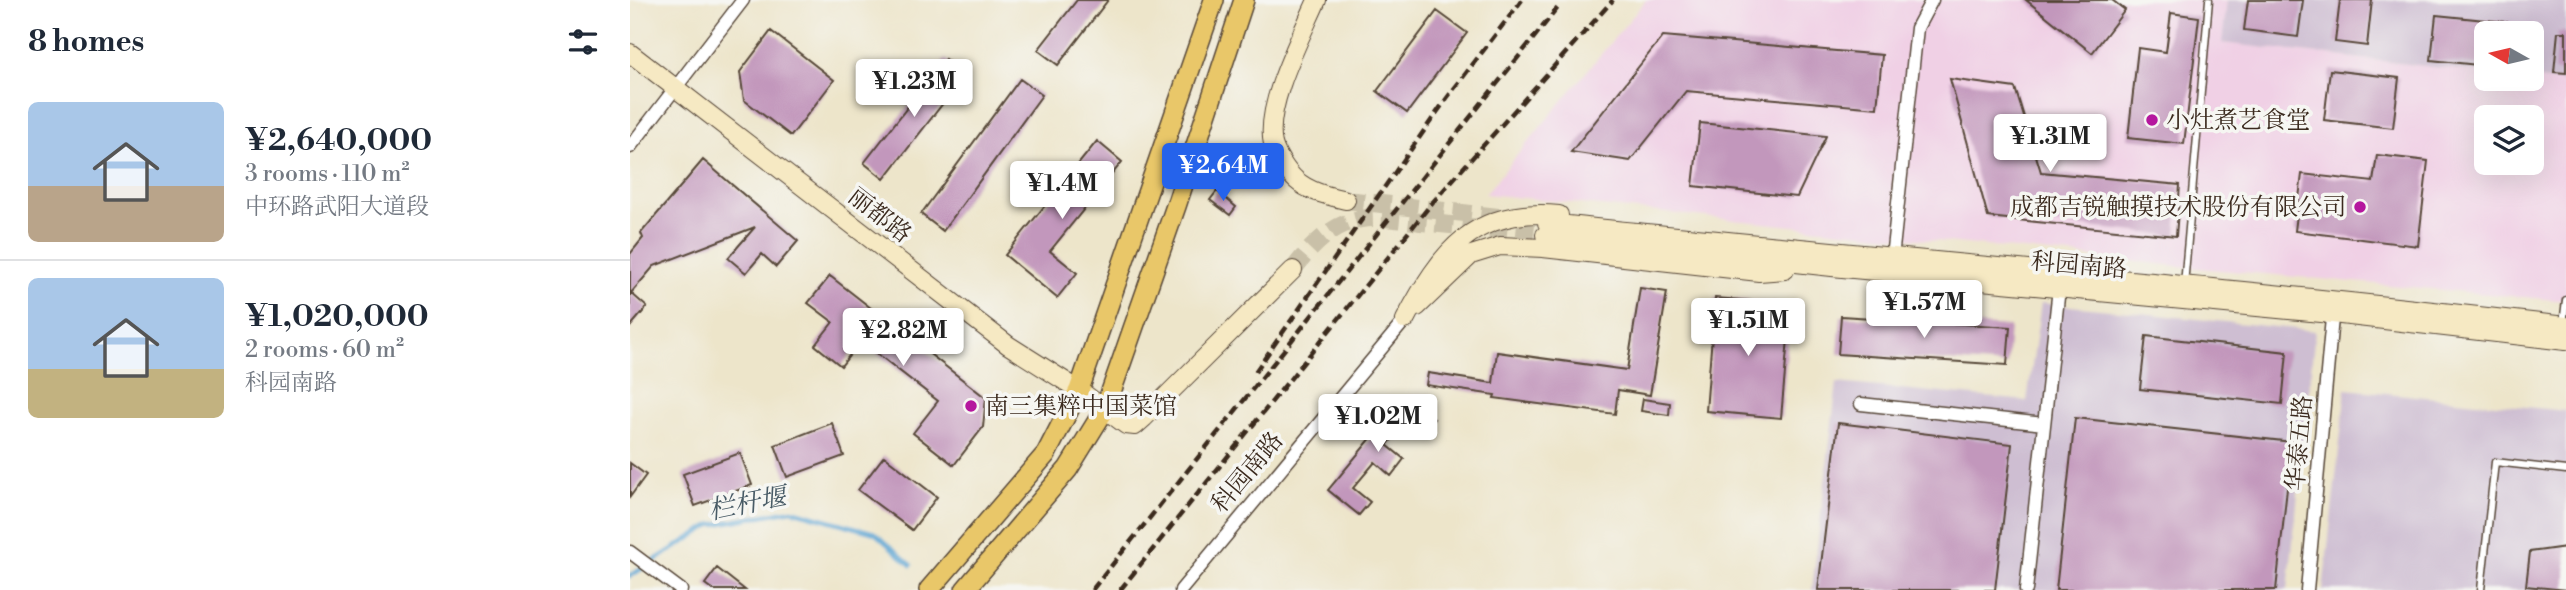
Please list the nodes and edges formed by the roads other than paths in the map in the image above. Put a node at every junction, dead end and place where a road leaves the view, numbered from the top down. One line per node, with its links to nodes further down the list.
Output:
1 (743, 0): 8 (street)
2 (1214, 0): 21 (main road)
3 (1244, 0): 23 (main road)
4 (1317, 0): 10 (street)
5 (1932, 0): 12 (street)
6 (2209, 0): 15 (lane)
7 (630, 53): 8 (street, 丽都路)
8 (675, 87): 9 (street); 21 (street, 丽都路)
9 (630, 147)
10 (1346, 200)
11 (1546, 230): 13 (street, 科园南路); 13 (street); 19 (street); 19 (street)
12 (1892, 258): 13 (street, 科园南路); 15 (street, 科园南路)
13 (1833, 260): 16 (street, 科园南路)
14 (1293, 270): 23 (street, 丽都路)
15 (2183, 286): 18 (street, 科园南路)
16 (2059, 288): 18 (street, 科园南路); 24 (street)
17 (2566, 300): 20 (lane)
18 (2333, 307): 20 (street, 科园南路); 32 (street, 华泰五路)
19 (1405, 320): 30 (street, 科园南路)
20 (2565, 331)
21 (1079, 390): 23 (street, 丽都路); 28 (main road)
22 (1861, 404): 24 (street)
23 (1105, 409): 29 (main road)
24 (2044, 424): 31 (street)
25 (2566, 470): 33 (lane)
26 (630, 552): 27 (street)
27 (681, 590)
28 (929, 590)
29 (965, 590)
30 (1181, 590)
31 (2025, 590)
32 (2307, 590)
33 (2481, 590)

